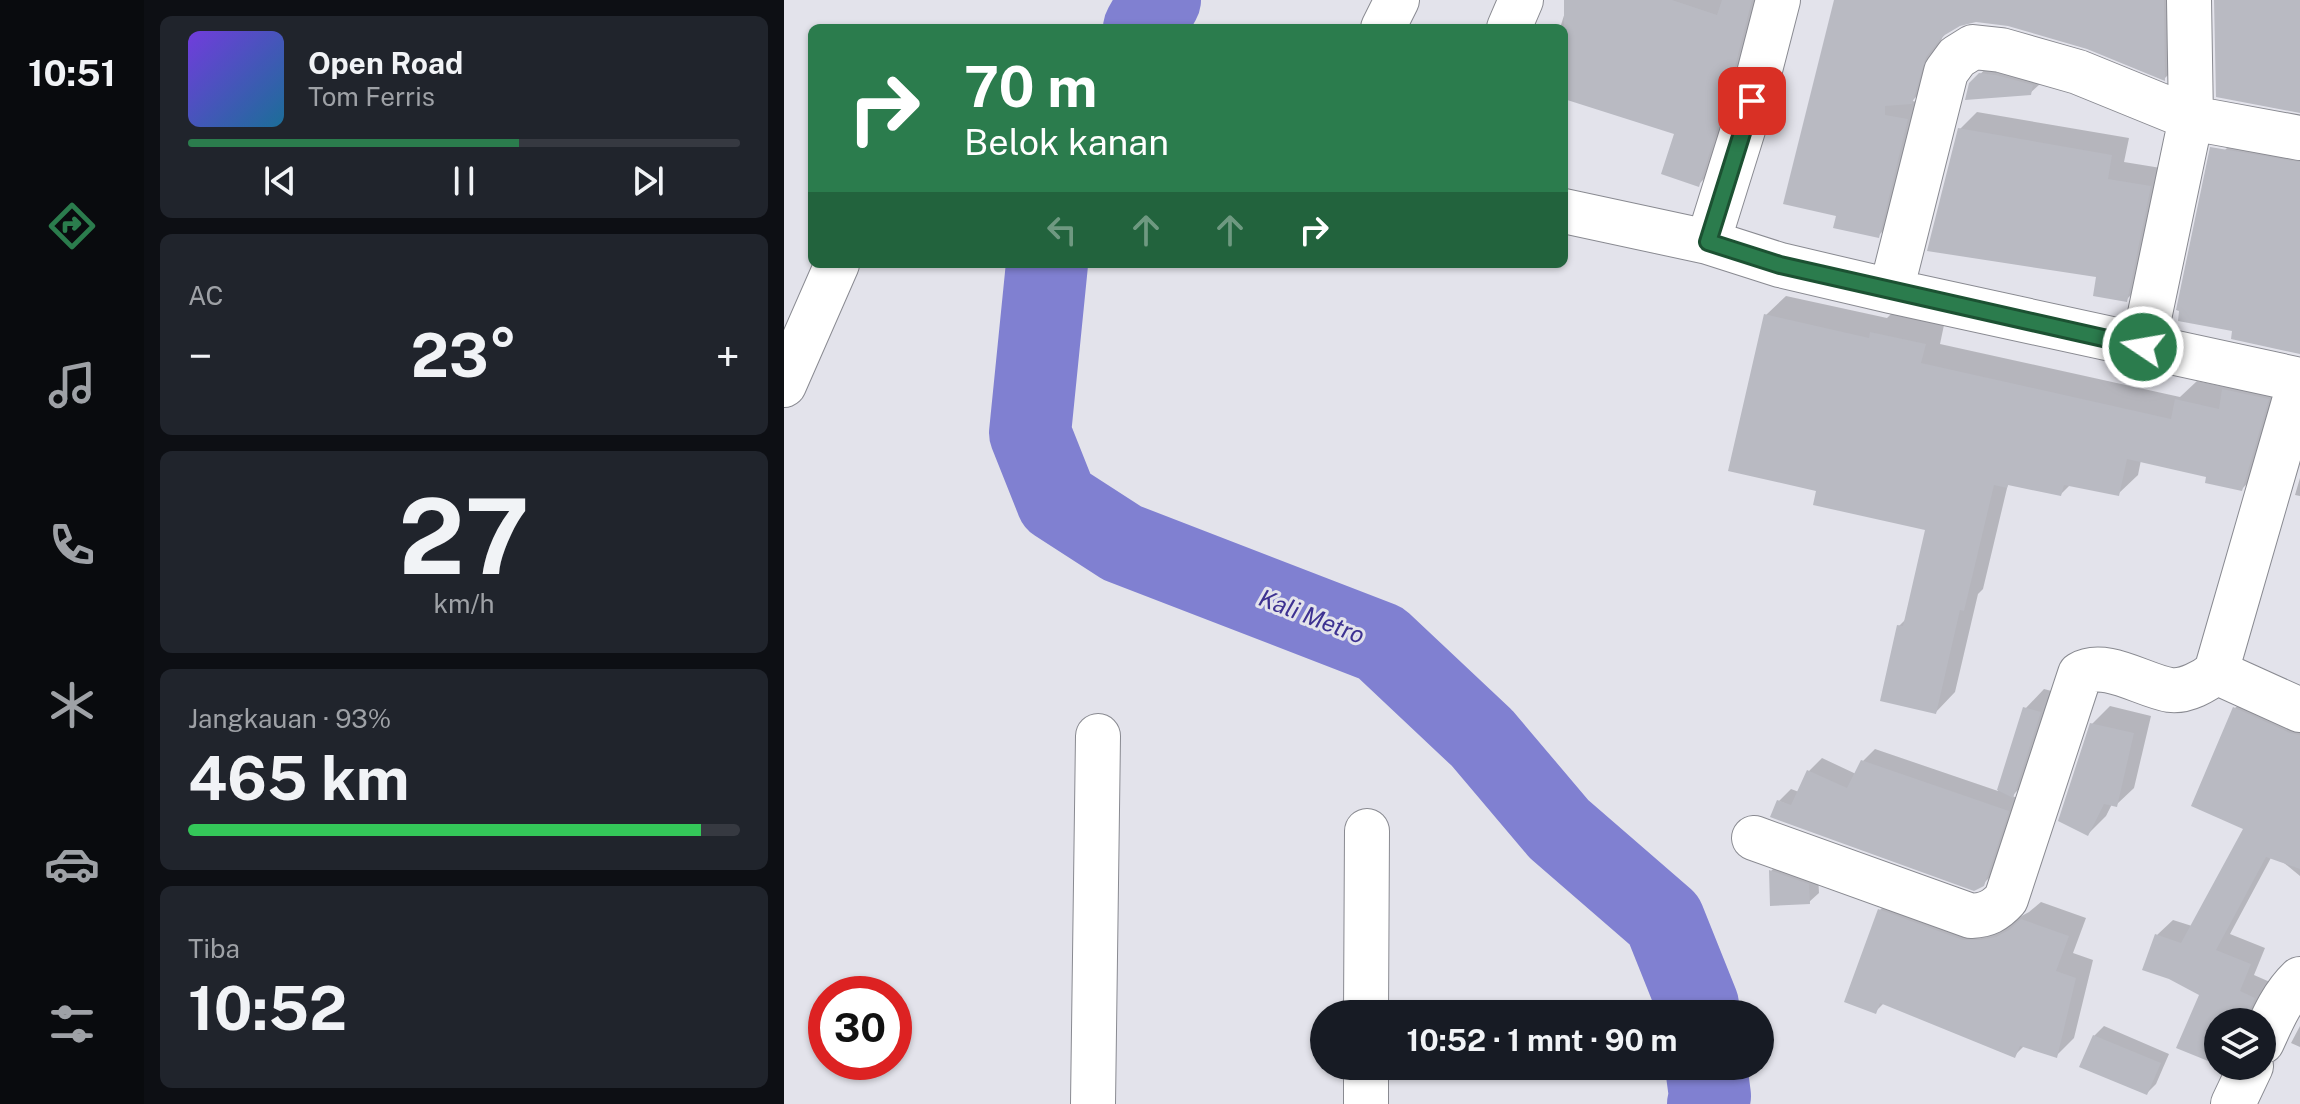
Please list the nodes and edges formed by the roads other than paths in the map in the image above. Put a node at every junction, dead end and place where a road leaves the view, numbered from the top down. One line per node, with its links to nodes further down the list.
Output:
1 (1397, 0): 5 (street)
2 (1521, 0): 6 (street)
3 (1778, 0): 10 (street)
4 (2189, 0): 7 (street)
5 (1385, 24)
6 (1511, 24)
7 (2191, 118): 8 (street); 12 (street); 13 (street)
8 (2300, 138)
9 (1568, 212): 10 (street)
10 (1708, 242): 12 (street)
11 (835, 268): 15 (street)
12 (1891, 291): 13 (street)
13 (2143, 347): 14 (street)
14 (2300, 381): 16 (street)
15 (784, 385)
16 (2216, 672): 17 (street); 20 (street)
17 (2300, 710)
18 (1098, 736): 26 (street)
19 (1367, 831): 22 (street)
20 (1754, 838)
21 (2300, 979): 23 (street)
22 (1366, 1000)
23 (2276, 1012)
24 (1366, 1080): 27 (street)
25 (2244, 1080): 28 (street)
26 (1093, 1104)
27 (1366, 1104)
28 (2233, 1104)

